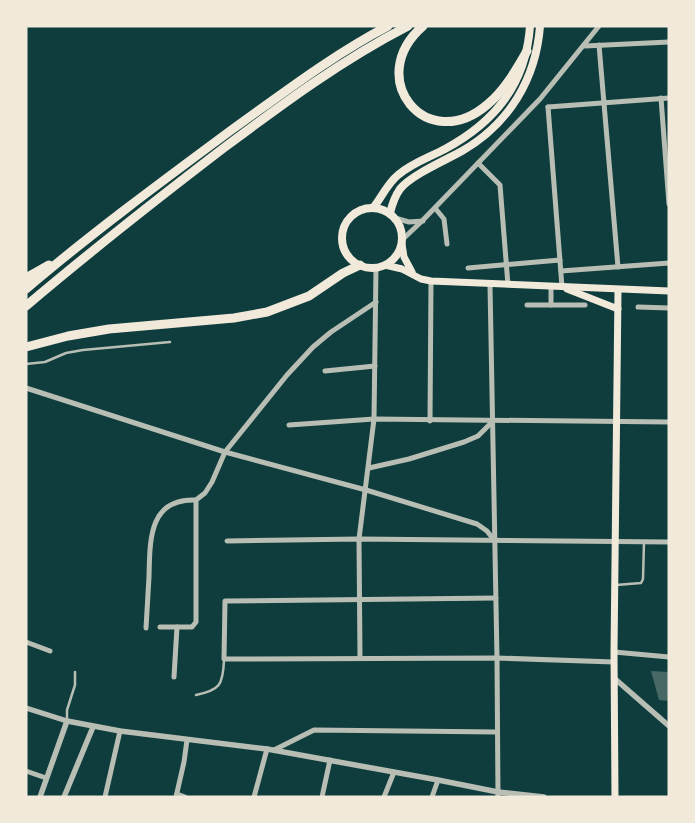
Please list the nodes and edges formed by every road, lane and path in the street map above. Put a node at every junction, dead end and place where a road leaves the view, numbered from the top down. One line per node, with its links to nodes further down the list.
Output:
1 (378, 26): 9 (highway)
2 (388, 26): 9 (highway)
3 (408, 26): 50 (highway)
4 (423, 26): 12 (highway)
5 (530, 26): 12 (highway)
6 (540, 26): 22 (highway)
7 (599, 26): 11 (street)
8 (669, 42): 10 (street)
9 (355, 44): 26 (highway)
10 (599, 45): 11 (street); 16 (street)
11 (585, 46): 15 (street)
12 (527, 51): 20 (highway)
13 (661, 98): 14 (street); 16 (street); 19 (street)
14 (669, 98)
15 (540, 99): 17 (street); 18 (street)
16 (604, 103): 17 (street); 33 (street)
17 (548, 107): 27 (street)
18 (478, 164): 21 (street); 29 (street)
19 (669, 204)
20 (372, 208): 22 (highway); 30 (highway)
21 (435, 208): 23 (street); 25 (street)
22 (392, 216): 23 (street); 24 (highway)
23 (423, 220): 24 (street)
24 (402, 242): 31 (highway); 36 (main road)
25 (447, 244)
26 (68, 253): 37 (highway); 43 (highway)
27 (560, 260): 29 (street); 35 (street)
28 (669, 263): 33 (street)
29 (506, 264): 34 (street); 40 (street)
30 (360, 265): 32 (highway); 55 (highway)
31 (385, 265): 32 (highway); 36 (main road)
32 (376, 267): 46 (street)
33 (618, 267): 35 (street)
34 (468, 268)
35 (561, 271): 42 (street)
36 (414, 274): 38 (main road)
37 (26, 278)
38 (431, 282): 39 (main road); 61 (street)
39 (490, 284): 40 (main road); 62 (street)
40 (508, 285): 41 (main road)
41 (551, 287): 42 (main road); 48 (street)
42 (562, 287): 44 (main road); 53 (main road)
43 (26, 289)
44 (618, 290): 45 (main road); 53 (main road)
45 (669, 291)
46 (376, 302): 57 (street); 66 (street)
47 (527, 305): 48 (street)
48 (551, 305): 49 (street)
49 (585, 305)
50 (26, 306)
51 (638, 307): 52 (street)
52 (669, 308)
53 (618, 310): 63 (main road)
54 (170, 342): 56 (lane)
55 (26, 347)
56 (26, 364)
57 (375, 366): 58 (street); 60 (street)
58 (325, 371)
59 (26, 388): 66 (street)
60 (374, 419): 61 (street); 65 (street); 67 (street)
61 (430, 420): 62 (street)
62 (492, 422): 63 (street); 67 (street); 71 (street)
63 (618, 422): 64 (street); 73 (main road)
64 (669, 422)
65 (289, 425)
66 (225, 452): 68 (street); 69 (street)
67 (369, 468): 68 (street)
68 (366, 490): 70 (street); 71 (street)
69 (196, 500): 80 (street); 81 (street)
70 (359, 540): 71 (street); 72 (street); 78 (street)
71 (495, 540): 73 (street); 77 (street)
72 (227, 541)
73 (616, 542): 74 (street); 76 (main road)
74 (644, 542): 75 (street); 76 (lane)
75 (669, 542)
76 (615, 585): 84 (main road)
77 (496, 598): 78 (street); 87 (street)
78 (360, 600): 86 (street); 88 (street)
79 (160, 627): 80 (street)
80 (177, 627): 91 (street)
81 (146, 628)
82 (26, 642): 83 (street)
83 (50, 651)
84 (614, 652): 85 (street); 89 (main road)
85 (669, 657)
86 (360, 658): 87 (street); 88 (street)
87 (497, 658): 89 (street); 99 (street)
88 (224, 659): 93 (lane)
89 (614, 662): 92 (main road)
90 (75, 672): 95 (lane)
91 (174, 677)
92 (614, 678): 96 (street); 118 (main road)
93 (196, 695)
94 (26, 708): 95 (street)
95 (67, 721): 97 (street); 105 (street)
96 (669, 726)
97 (93, 727): 98 (street); 110 (street)
98 (120, 731): 100 (street); 111 (street)
99 (497, 732): 101 (street); 107 (street)
100 (188, 740): 101 (street); 108 (street)
101 (271, 750): 102 (street); 113 (street)
102 (330, 760): 104 (street); 114 (street)
103 (26, 771): 105 (street)
104 (394, 772): 106 (street); 115 (street)
105 (46, 778): 109 (street)
106 (438, 780): 107 (street); 116 (street)
107 (497, 795): 117 (street)
108 (177, 796): 112 (street)
109 (40, 797)
110 (64, 797)
111 (105, 797)
112 (185, 797)
113 (254, 797)
114 (322, 797)
115 (384, 797)
116 (432, 797)
117 (544, 797)
118 (614, 797)

